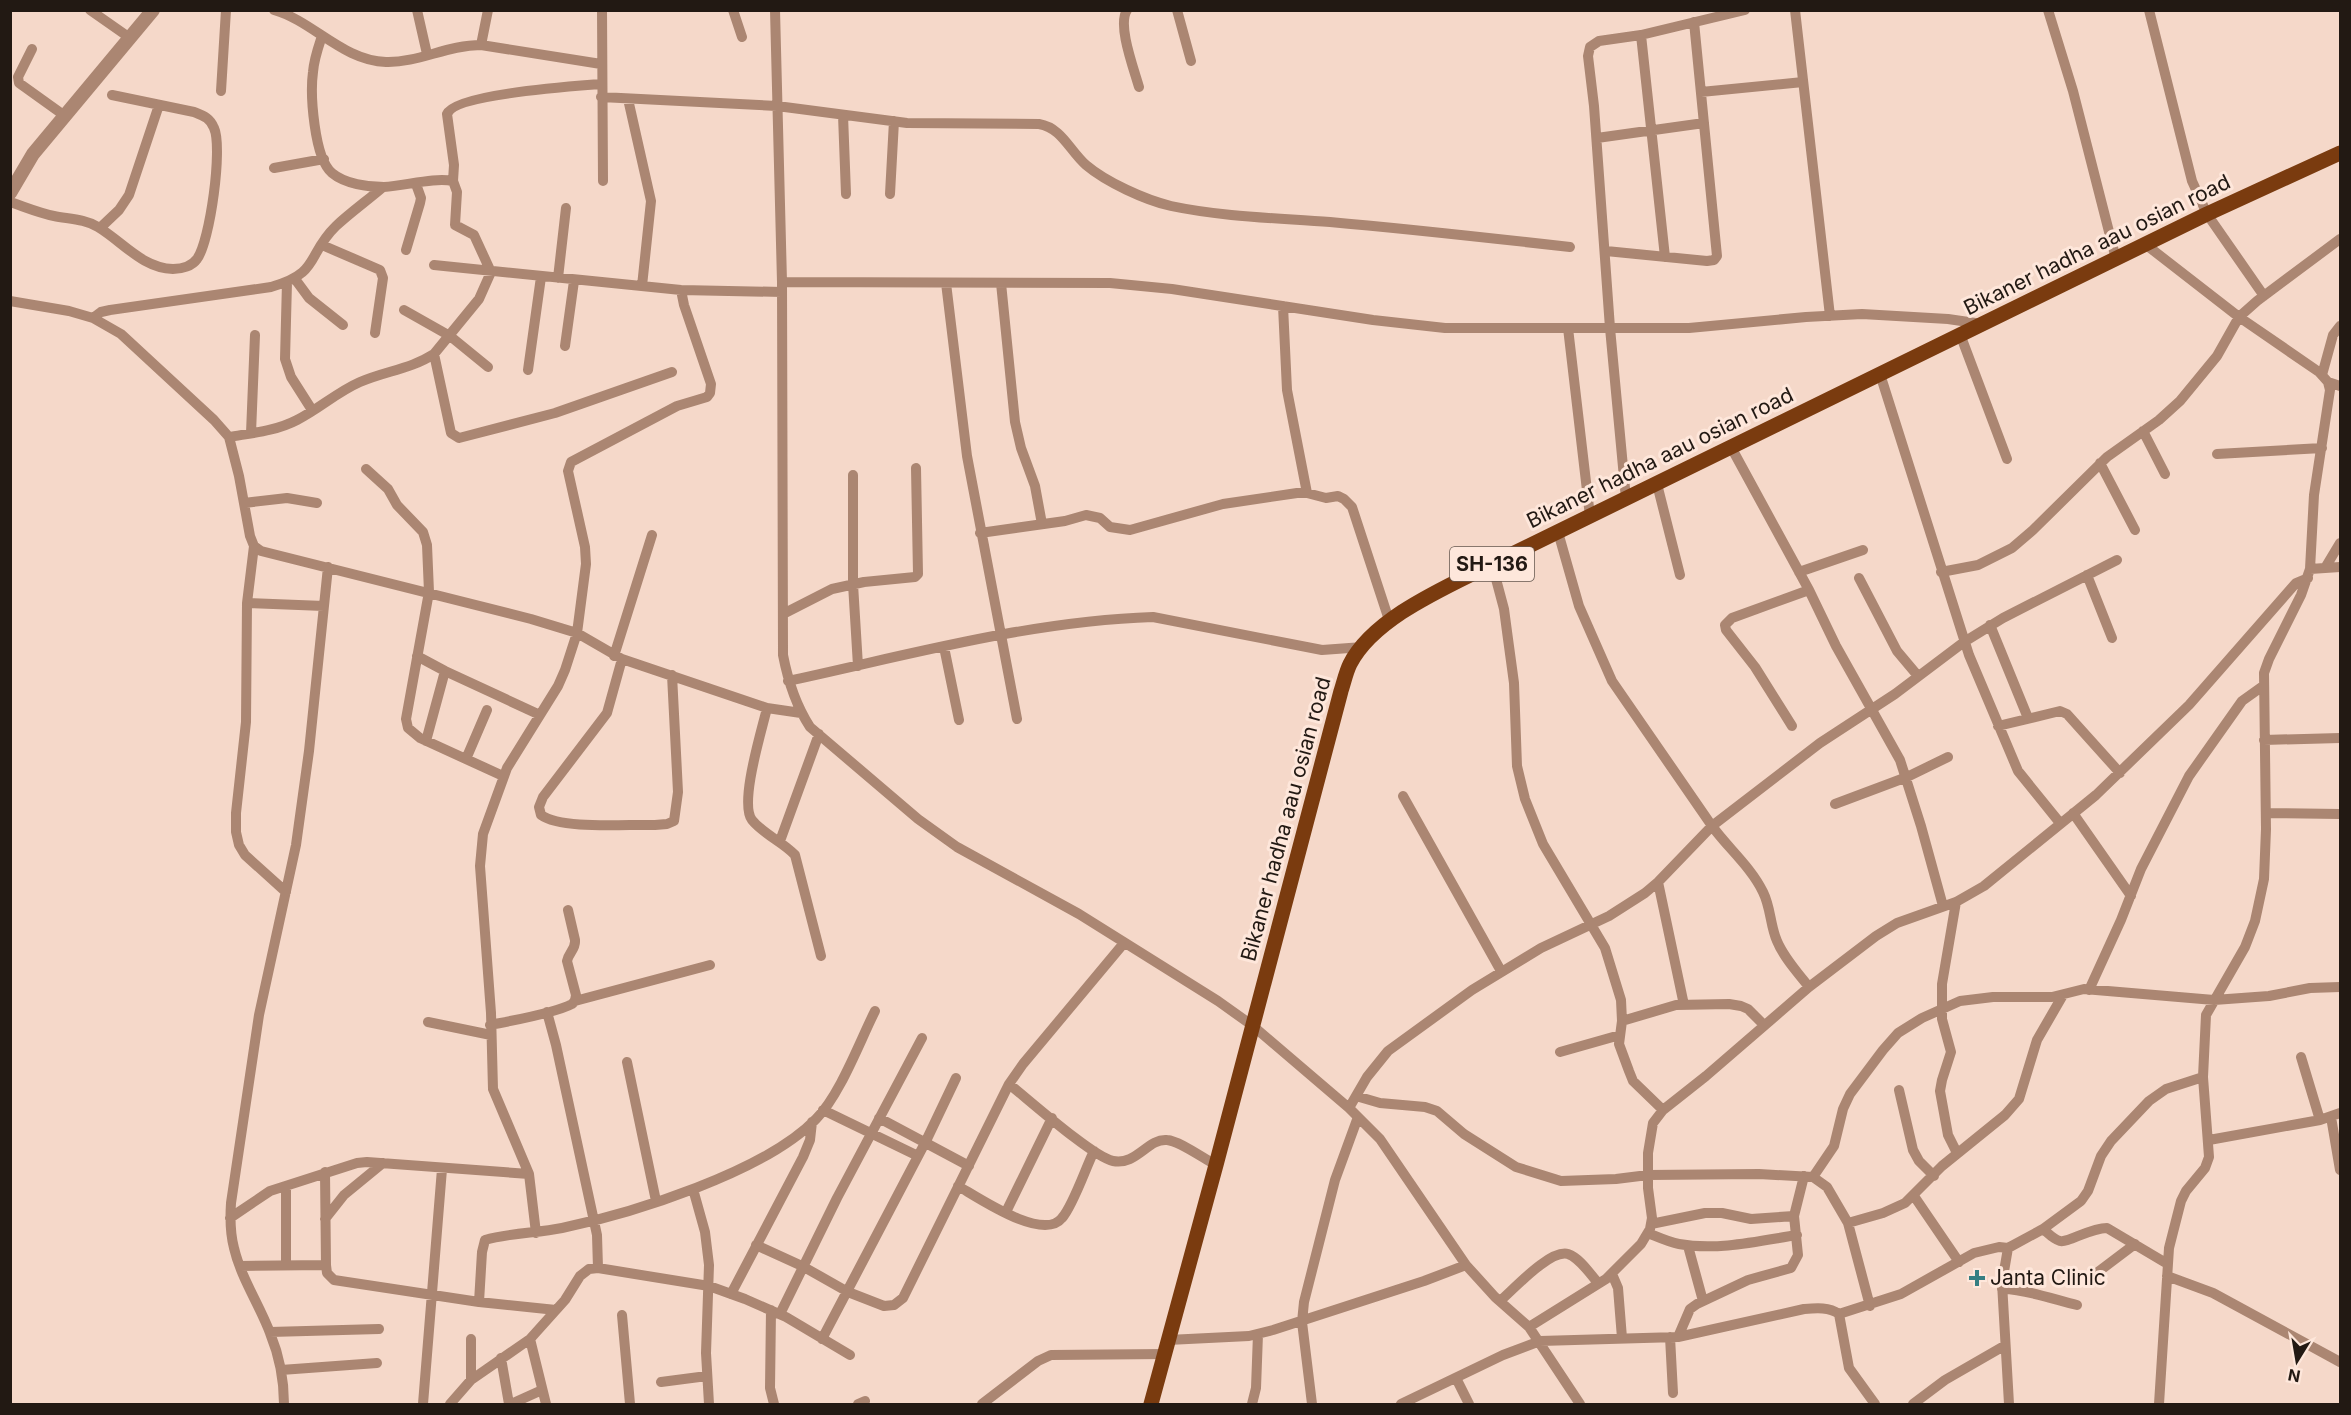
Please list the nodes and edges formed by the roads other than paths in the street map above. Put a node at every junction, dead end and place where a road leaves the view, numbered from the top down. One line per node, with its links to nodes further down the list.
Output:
1 (90, 10): 20 (street)
2 (153, 10): 20 (street)
3 (226, 10): 29 (street)
4 (273, 10): 18 (street)
5 (417, 10): 23 (street)
6 (488, 10): 21 (street)
7 (602, 10): 25 (street)
8 (733, 10): 19 (street)
9 (775, 10): 35 (street)
10 (1127, 10): 28 (street)
11 (1177, 10): 24 (street)
12 (1745, 10): 16 (street)
13 (1795, 10): 26 (street)
14 (2048, 10): 63 (street)
15 (2149, 10): 54 (street)
16 (1694, 22): 17 (street); 30 (street)
17 (1641, 35): 40 (street); 41 (street)
18 (322, 36): 23 (street); 43 (street)
19 (742, 37)
20 (130, 38): 37 (street)
21 (481, 45): 23 (street); 25 (street)
22 (32, 49): 37 (street)
23 (427, 54)
24 (1191, 61)
25 (601, 64): 27 (street)
26 (1803, 82): 30 (street); 79 (street)
27 (601, 84): 32 (street); 45 (street)
28 (1139, 87)
29 (221, 91)
30 (1701, 92): 39 (street)
31 (111, 95): 34 (street)
32 (601, 97): 33 (street); 46 (street)
33 (628, 99): 35 (street); 72 (street)
34 (159, 105): 55 (street); 55 (street)
35 (777, 106): 36 (street); 73 (street)
36 (843, 115): 38 (street); 50 (street)
37 (65, 116): 49 (street)
38 (894, 121): 51 (street); 59 (street)
39 (1704, 123): 40 (street); 62 (street)
40 (1652, 130): 41 (street); 62 (street)
41 (1597, 138): 61 (street)
42 (2340, 153): 54 (main road, Bikaner hadha aau osian road / SH-136)
43 (324, 159): 44 (street); 48 (street)
44 (274, 168)
45 (453, 181): 47 (street); 65 (street)
46 (603, 181)
47 (416, 184): 48 (street); 60 (street)
48 (383, 187): 58 (street)
49 (10, 193)
50 (846, 194)
51 (890, 194)
52 (10, 201): 55 (street)
53 (566, 208): 67 (street)
54 (2206, 214): 57 (main road, Bikaner hadha aau osian road / SH-136); 75 (street)
55 (100, 228)
56 (2340, 239): 75 (street)
57 (2145, 244): 63 (main road, Bikaner hadha aau osian road / SH-136); 80 (street)
58 (322, 245): 69 (street); 87 (street)
59 (1570, 247)
60 (406, 250)
61 (1606, 251): 62 (street); 86 (street)
62 (1665, 257)
63 (2116, 259): 82 (main road, Bikaner hadha aau osian road / SH-136)
64 (434, 266): 65 (street)
65 (491, 272): 66 (street); 90 (street)
66 (541, 277): 67 (street); 94 (street)
67 (558, 278): 68 (street)
68 (574, 280): 72 (street); 91 (street)
69 (291, 281): 81 (street); 83 (street); 99 (street)
70 (1001, 283): 71 (street); 77 (street); 118 (street)
71 (946, 284): 73 (street); 121 (street)
72 (642, 286): 74 (street)
73 (782, 287): 74 (street); 142 (street)
74 (681, 290): 145 (street)
75 (2264, 296): 80 (street)
76 (10, 301): 81 (street)
77 (1283, 306): 85 (street); 113 (street)
78 (404, 310): 90 (street)
79 (1830, 316): 82 (street); 86 (street)
80 (2239, 317): 97 (street); 100 (street)
81 (93, 318): 102 (street)
82 (1982, 324): 88 (main road, Bikaner hadha aau osian road / SH-136)
83 (343, 325)
84 (2340, 326): 97 (street)
85 (1568, 328): 86 (street); 117 (street)
86 (1610, 328): 114 (street)
87 (375, 333)
88 (1960, 334): 96 (main road, Bikaner hadha aau osian road / SH-136); 106 (street)
89 (255, 335): 101 (street)
90 (450, 336): 92 (street); 93 (street)
91 (565, 346)
92 (434, 354): 95 (street); 99 (street)
93 (488, 367)
94 (528, 370)
95 (672, 372)
96 (1880, 374): 103 (main road, Bikaner hadha aau osian road / SH-136); 132 (street)
97 (2325, 378): 98 (street); 104 (street)
98 (2340, 386)
99 (312, 410): 101 (street)
100 (2143, 431): 107 (street); 110 (street)
101 (251, 433): 102 (street)
102 (229, 437): 115 (street)
103 (1731, 447): 112 (main road, Bikaner hadha aau osian road / SH-136); 131 (street)
104 (2322, 448): 105 (street); 133 (street)
105 (2217, 454)
106 (2007, 459)
107 (2100, 463): 119 (street); 132 (street)
108 (916, 468): 137 (street)
109 (366, 469): 139 (street)
110 (2165, 474)
111 (853, 475): 137 (street)
112 (1657, 484): 114 (main road, Bikaner hadha aau osian road / SH-136); 134 (street)
113 (1307, 492): 118 (street); 143 (street)
114 (1626, 498): 117 (main road, Bikaner hadha aau osian road / SH-136)
115 (244, 503): 116 (street); 124 (street)
116 (318, 503)
117 (1590, 516): 120 (main road, Bikaner hadha aau osian road / SH-136)
118 (1042, 524): 121 (street)
119 (2135, 530)
120 (1558, 532): 127 (main road, Bikaner hadha aau osian road / SH-136); 184 (street)
121 (980, 533): 146 (street)
122 (652, 535): 152 (street)
123 (2340, 543): 130 (street)
124 (254, 546): 128 (street); 140 (street)
125 (1863, 550): 131 (street)
126 (2117, 560): 135 (street)
127 (1492, 564): 143 (main road, Bikaner hadha aau osian road / SH-136); 192 (street)
128 (328, 567): 139 (street); 141 (street)
129 (2340, 567): 130 (street)
130 (2325, 568): 133 (street)
131 (1799, 572): 138 (street)
132 (1941, 572): 148 (street)
133 (2309, 573): 158 (street); 175 (street)
134 (1680, 575)
135 (2087, 575): 144 (street); 147 (street)
136 (1859, 578): 156 (street)
137 (853, 584): 142 (street); 153 (street)
138 (1809, 590): 161 (street); 167 (street)
139 (429, 592): 145 (street); 151 (street)
140 (247, 603): 141 (street); 187 (street)
141 (324, 606): 187 (street)
142 (783, 614): 157 (street)
143 (1389, 621): 150 (main road, Bikaner hadha aau osian road / SH-136)
144 (1990, 626): 148 (street); 164 (street)
145 (577, 633): 152 (street); 163 (street)
146 (1000, 635): 149 (street); 150 (street); 165 (street)
147 (2112, 638)
148 (1964, 642): 156 (street); 168 (street)
149 (944, 647): 153 (street); 166 (street)
150 (1363, 647): 210 (main road, Bikaner hadha aau osian road / SH-136)
151 (417, 656): 154 (street); 172 (street)
152 (618, 657): 155 (street); 155 (street)
153 (858, 666): 157 (street)
154 (445, 671): 163 (street); 172 (street)
155 (672, 675): 159 (street)
156 (1918, 676): 161 (street)
157 (788, 681): 162 (street)
158 (2263, 686): 171 (street); 188 (street)
159 (767, 708): 162 (street); 185 (street)
160 (487, 710): 174 (street)
161 (1871, 710): 177 (street); 184 (street)
162 (801, 713): 169 (street)
163 (540, 715): 176 (street)
164 (2028, 718): 168 (street); 175 (street)
165 (1017, 719)
166 (959, 720)
167 (1792, 726)
168 (1998, 726): 183 (street)
169 (819, 734): 185 (street); 193 (street)
170 (2340, 738): 171 (street)
171 (2264, 740): 181 (street)
172 (426, 741): 174 (street)
173 (1948, 758): 177 (street)
174 (466, 759): 176 (street)
175 (2120, 773): 180 (street)
176 (503, 776): 211 (street)
177 (1907, 777): 179 (street); 190 (street)
178 (1404, 796): 196 (street)
179 (1835, 804)
180 (2073, 813): 183 (street); 188 (street)
181 (2266, 813): 182 (street); 201 (street)
182 (2340, 814)
183 (2060, 823): 189 (street)
184 (1712, 826): 186 (street); 197 (street)
185 (780, 841): 194 (street)
186 (1658, 882): 192 (street); 203 (street)
187 (286, 892): 253 (street)
188 (2131, 896): 199 (street)
189 (1956, 902): 190 (street); 204 (street)
190 (1943, 906): 197 (street)
191 (568, 910): 202 (street)
192 (1590, 925): 196 (street); 207 (street)
193 (1124, 943): 210 (street); 219 (street)
194 (821, 956)
195 (710, 965): 202 (street)
196 (1501, 971): 221 (street)
197 (1809, 987): 209 (street)
198 (2340, 987): 201 (street)
199 (2089, 990): 200 (street); 201 (street)
200 (2063, 995): 204 (street); 234 (street)
201 (2214, 1000): 217 (street)
202 (575, 1001): 206 (street)
203 (1684, 1005): 207 (street); 209 (street)
204 (1942, 1010): 234 (street); 245 (street)
205 (875, 1011): 223 (street)
206 (547, 1012): 211 (street); 255 (street)
207 (1622, 1021): 212 (street)
208 (428, 1022): 211 (street)
209 (1764, 1025): 224 (street)
210 (1253, 1026): 222 (street); 237 (main road, Bikaner hadha aau osian road / SH-136)
211 (490, 1030): 242 (street)
212 (1620, 1035): 214 (street); 224 (street)
213 (922, 1038): 227 (street)
214 (1560, 1052)
215 (2301, 1057): 226 (street)
216 (627, 1062): 250 (street)
217 (2203, 1077): 231 (street); 258 (street)
218 (956, 1078): 232 (street)
219 (1009, 1084): 228 (street); 238 (street)
220 (1899, 1090): 244 (street)
221 (1356, 1096): 222 (street); 243 (street)
222 (1349, 1108): 225 (street)
223 (823, 1110): 229 (street); 230 (street)
224 (1663, 1110): 243 (street)
225 (1358, 1117): 269 (street); 291 (street)
226 (2330, 1117): 231 (street); 240 (street)
227 (879, 1118): 230 (street); 232 (street)
228 (1052, 1118): 233 (street); 251 (street)
229 (812, 1122): 248 (street); 262 (street)
230 (871, 1134): 235 (street); 271 (street)
231 (2209, 1140): 266 (street)
232 (926, 1141): 235 (street); 238 (street)
233 (1094, 1151): 237 (street); 251 (street)
234 (1957, 1153): 244 (street)
235 (918, 1156): 279 (street)
236 (383, 1163): 239 (street); 241 (street); 254 (street)
237 (1216, 1165): 303 (main road, Bikaner hadha aau osian road / SH-136)
238 (969, 1166): 247 (street)
239 (442, 1169): 242 (street); 281 (street)
240 (2340, 1170)
241 (325, 1172): 246 (street); 254 (street)
242 (530, 1174): 259 (street)
243 (1648, 1175): 245 (street); 257 (street)
244 (1934, 1176): 249 (street)
245 (1809, 1177): 252 (street); 256 (street)
246 (286, 1186): 253 (street); 267 (street)
247 (958, 1186): 251 (street); 279 (street)
248 (693, 1189): 250 (street); 277 (street)
249 (1914, 1196): 256 (street); 265 (street)
250 (656, 1201): 255 (street)
251 (1006, 1212)
252 (1794, 1216): 257 (street); 260 (street)
253 (230, 1218): 270 (street)
254 (325, 1220): 268 (street)
255 (594, 1221): 259 (street); 272 (street)
256 (1848, 1223): 286 (street)
257 (1650, 1229): 263 (street); 273 (street)
258 (2043, 1229): 261 (street); 264 (street)
259 (536, 1233): 284 (street)
260 (1797, 1235): 263 (street); 283 (street)
261 (2134, 1244): 266 (street); 274 (street)
262 (756, 1245): 271 (street); 280 (street)
263 (1688, 1246): 283 (street)
264 (2008, 1248): 265 (street); 278 (street)
265 (1959, 1262): 286 (street)
266 (2166, 1263): 275 (street)
267 (286, 1264): 268 (street); 270 (street)
268 (326, 1265): 281 (street)
269 (1466, 1265): 282 (street); 291 (street)
270 (240, 1266): 294 (street)
271 (802, 1266): 279 (street); 288 (street)
272 (598, 1268): 277 (street); 287 (street)
273 (1612, 1274): 276 (street); 298 (street)
274 (2094, 1275)
275 (2166, 1276): 306 (street); 333 (street)
276 (1598, 1283): 282 (street); 292 (street)
277 (708, 1286): 280 (street); 309 (street)
278 (2002, 1289): 285 (street); 302 (street)
279 (848, 1292): 300 (street)
280 (731, 1294): 288 (street)
281 (432, 1295): 284 (street); 316 (street)
282 (1500, 1301): 292 (street)
283 (1703, 1301): 296 (street)
284 (478, 1302): 287 (street)
285 (2077, 1305)
286 (1870, 1306): 289 (street)
287 (556, 1310): 297 (street)
288 (775, 1312): 300 (street); 322 (street)
289 (1839, 1314): 296 (street); 330 (street)
290 (622, 1315): 320 (street)
291 (1302, 1322): 295 (street); 326 (street)
292 (1530, 1327): 301 (street)
293 (379, 1329): 294 (street)
294 (270, 1332): 308 (street)
295 (1258, 1334): 303 (street); 325 (street)
296 (1674, 1337): 298 (street); 314 (street)
297 (530, 1338): 305 (street); 313 (street)
298 (1622, 1338): 301 (street)
299 (471, 1339): 311 (street)
300 (822, 1339): 304 (street)
301 (1540, 1341): 310 (street); 329 (street)
302 (2004, 1346): 331 (street); 332 (street)
303 (1166, 1347): 323 (street); 324 (main road, Bikaner hadha aau osian road / SH-136)
304 (850, 1355)
305 (501, 1358): 311 (street); 318 (street)
306 (2340, 1362)
307 (377, 1363): 308 (street)
308 (280, 1370): 315 (street)
309 (707, 1376): 312 (street); 321 (street)
310 (1456, 1378): 327 (street); 328 (street)
311 (471, 1380): 317 (street)
312 (661, 1382)
313 (542, 1390): 318 (street); 319 (street)
314 (1673, 1393)
315 (284, 1404)
316 (423, 1404)
317 (450, 1404)
318 (510, 1404)
319 (546, 1404)
320 (630, 1404)
321 (709, 1404)
322 (774, 1404)
323 (982, 1404)
324 (1151, 1404)
325 (1252, 1404)
326 (1312, 1404)
327 (1401, 1404)
328 (1469, 1404)
329 (1580, 1404)
330 (1875, 1404)
331 (1913, 1404)
332 (2009, 1404)
333 (2159, 1404)

